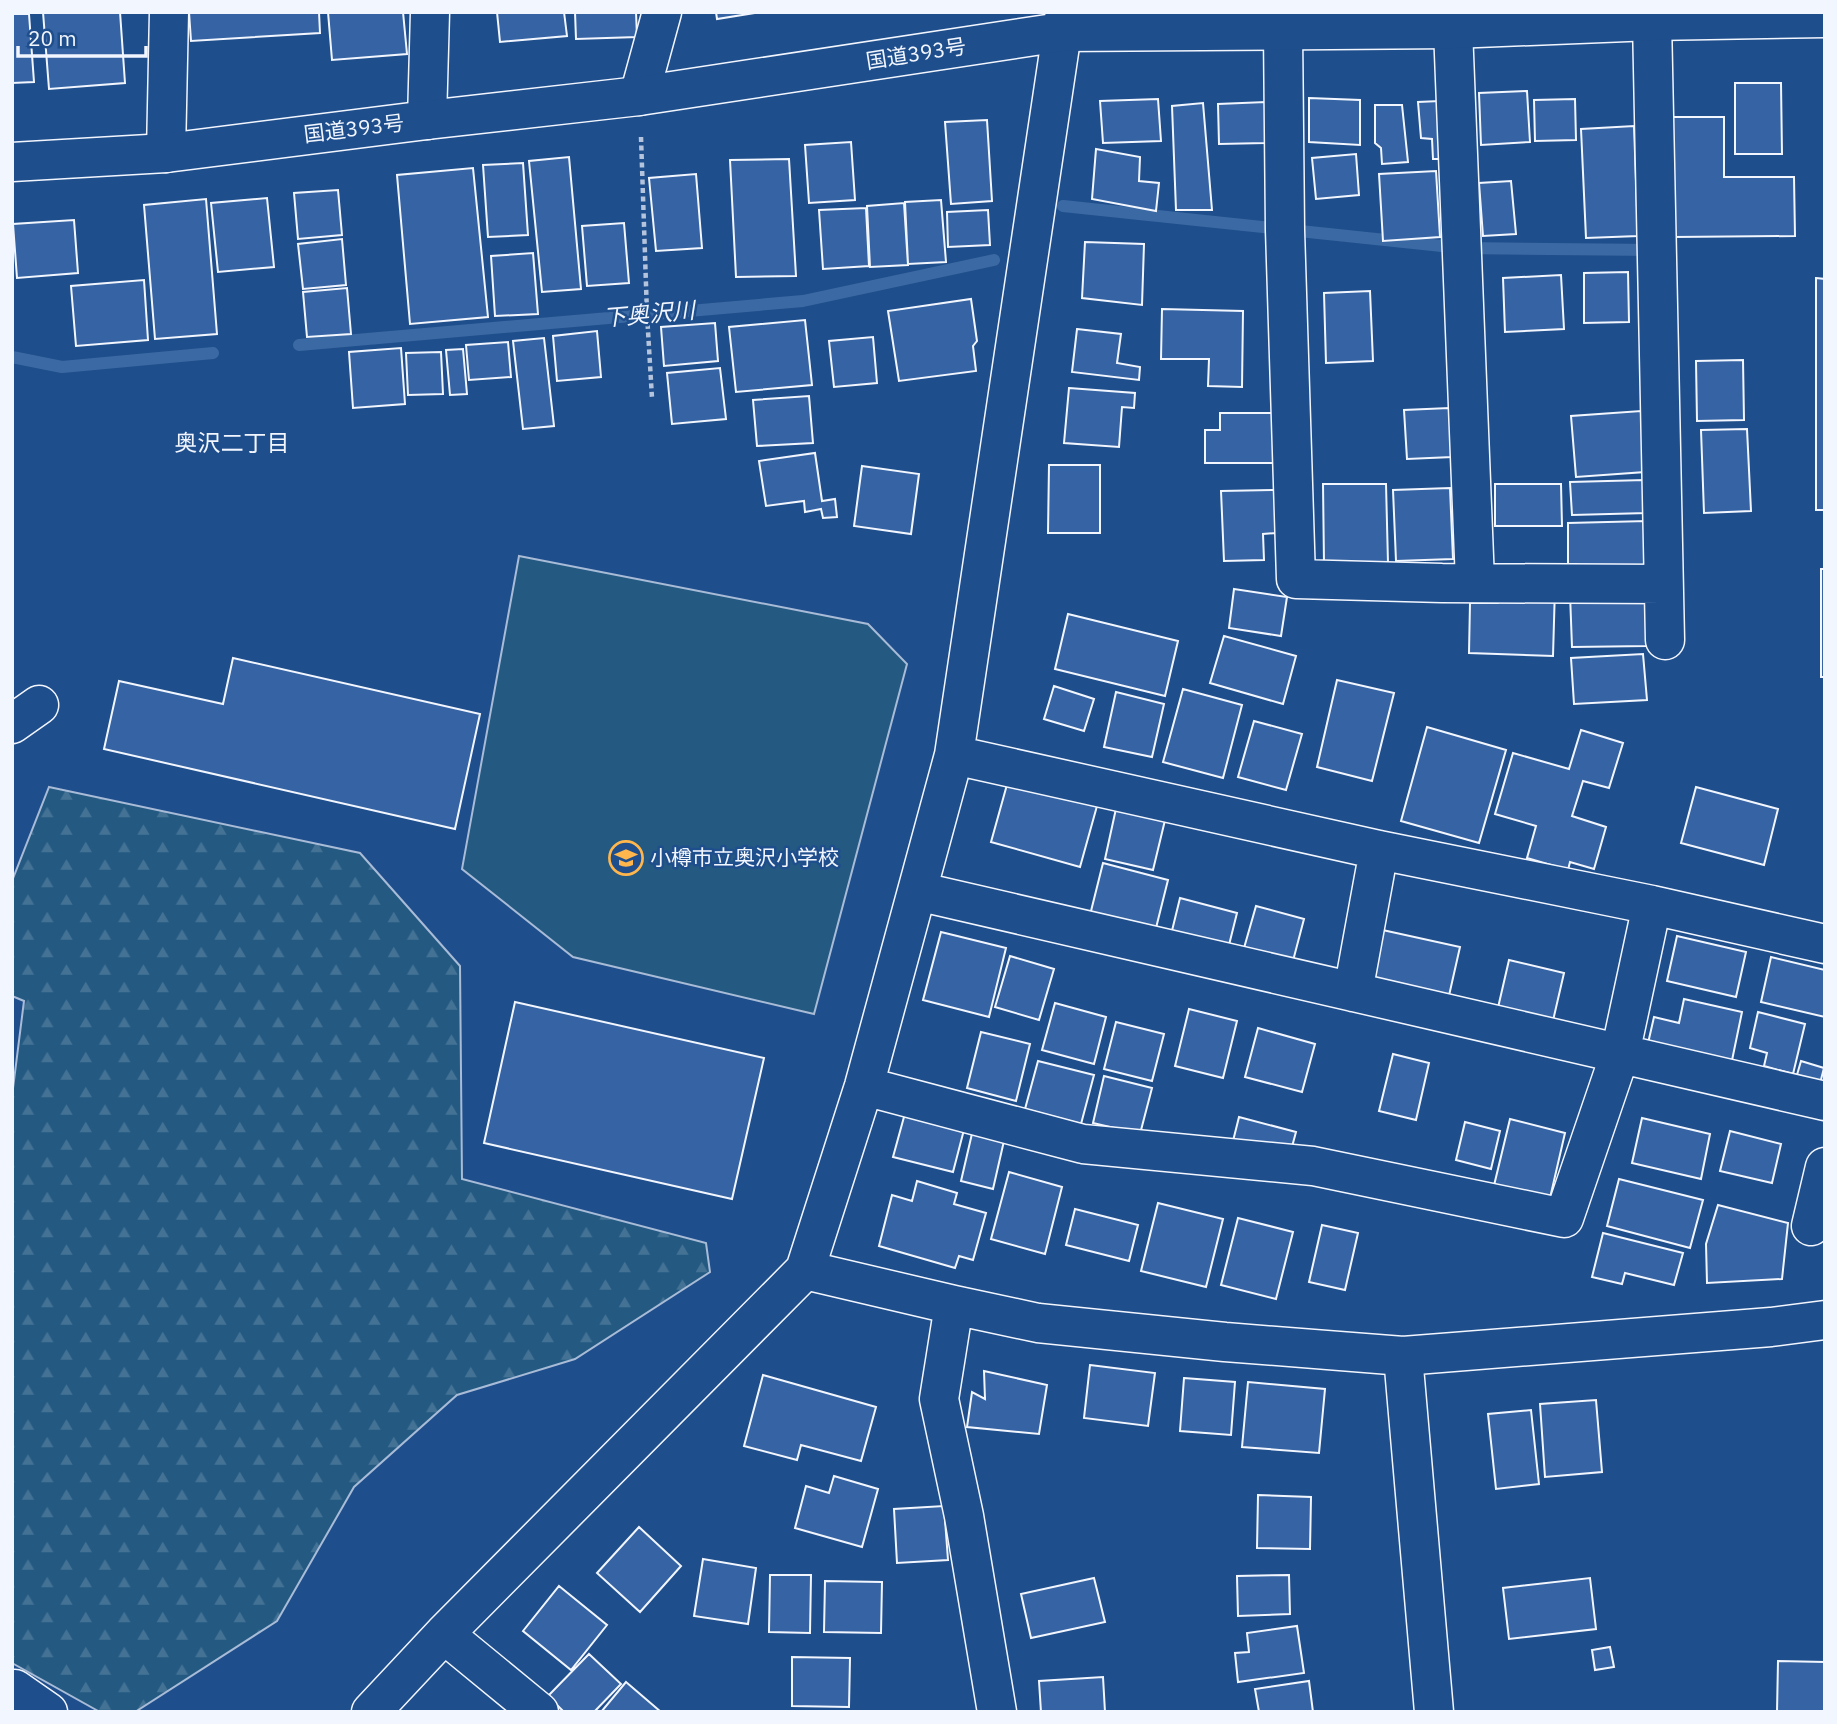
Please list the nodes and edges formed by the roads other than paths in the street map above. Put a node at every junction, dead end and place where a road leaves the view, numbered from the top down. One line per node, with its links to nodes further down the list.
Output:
1 (169, 12): 11 (main road)
2 (430, 12): 10 (main road)
3 (662, 12): 9 (main road)
4 (1825, 18): 5 (main road, 国道393号)
5 (1652, 21): 7 (main road, 国道393号); 14 (main road)
6 (1063, 22): 8 (main road, 国道393号); 9 (main road, 国道393号); 16 (main road)
7 (1453, 29): 8 (main road, 国道393号); 13 (main road)
8 (1283, 31): 13 (main road)
9 (639, 96): 10 (main road, 国道393号)
10 (426, 120): 11 (main road, 国道393号)
11 (166, 153): 12 (main road, 国道393号)
12 (12, 162)
13 (1475, 582): 14 (main road)
14 (1664, 584): 15 (main road)
15 (1665, 640)
16 (954, 755): 17 (main road); 18 (main road)
17 (1379, 850): 19 (main road); 21 (main road)
18 (917, 891): 21 (main road); 23 (main road)
19 (1652, 905): 20 (main road); 22 (main road)
20 (1825, 944)
21 (1353, 992): 22 (main road)
22 (1620, 1054): 23 (main road); 24 (main road)
23 (864, 1086): 27 (main road)
24 (1825, 1101)
25 (1825, 1167): 26 (main road)
26 (1811, 1226)
27 (805, 1270): 28 (main road); 31 (main road)
28 (954, 1305): 30 (main road); 36 (main road)
29 (1825, 1320): 30 (main road)
30 (1403, 1356): 37 (main road)
31 (444, 1634): 34 (main road); 35 (main road)
32 (15, 1689): 33 (main road)
33 (48, 1712)
34 (371, 1712)
35 (539, 1712)
36 (997, 1712)
37 (1434, 1712)

